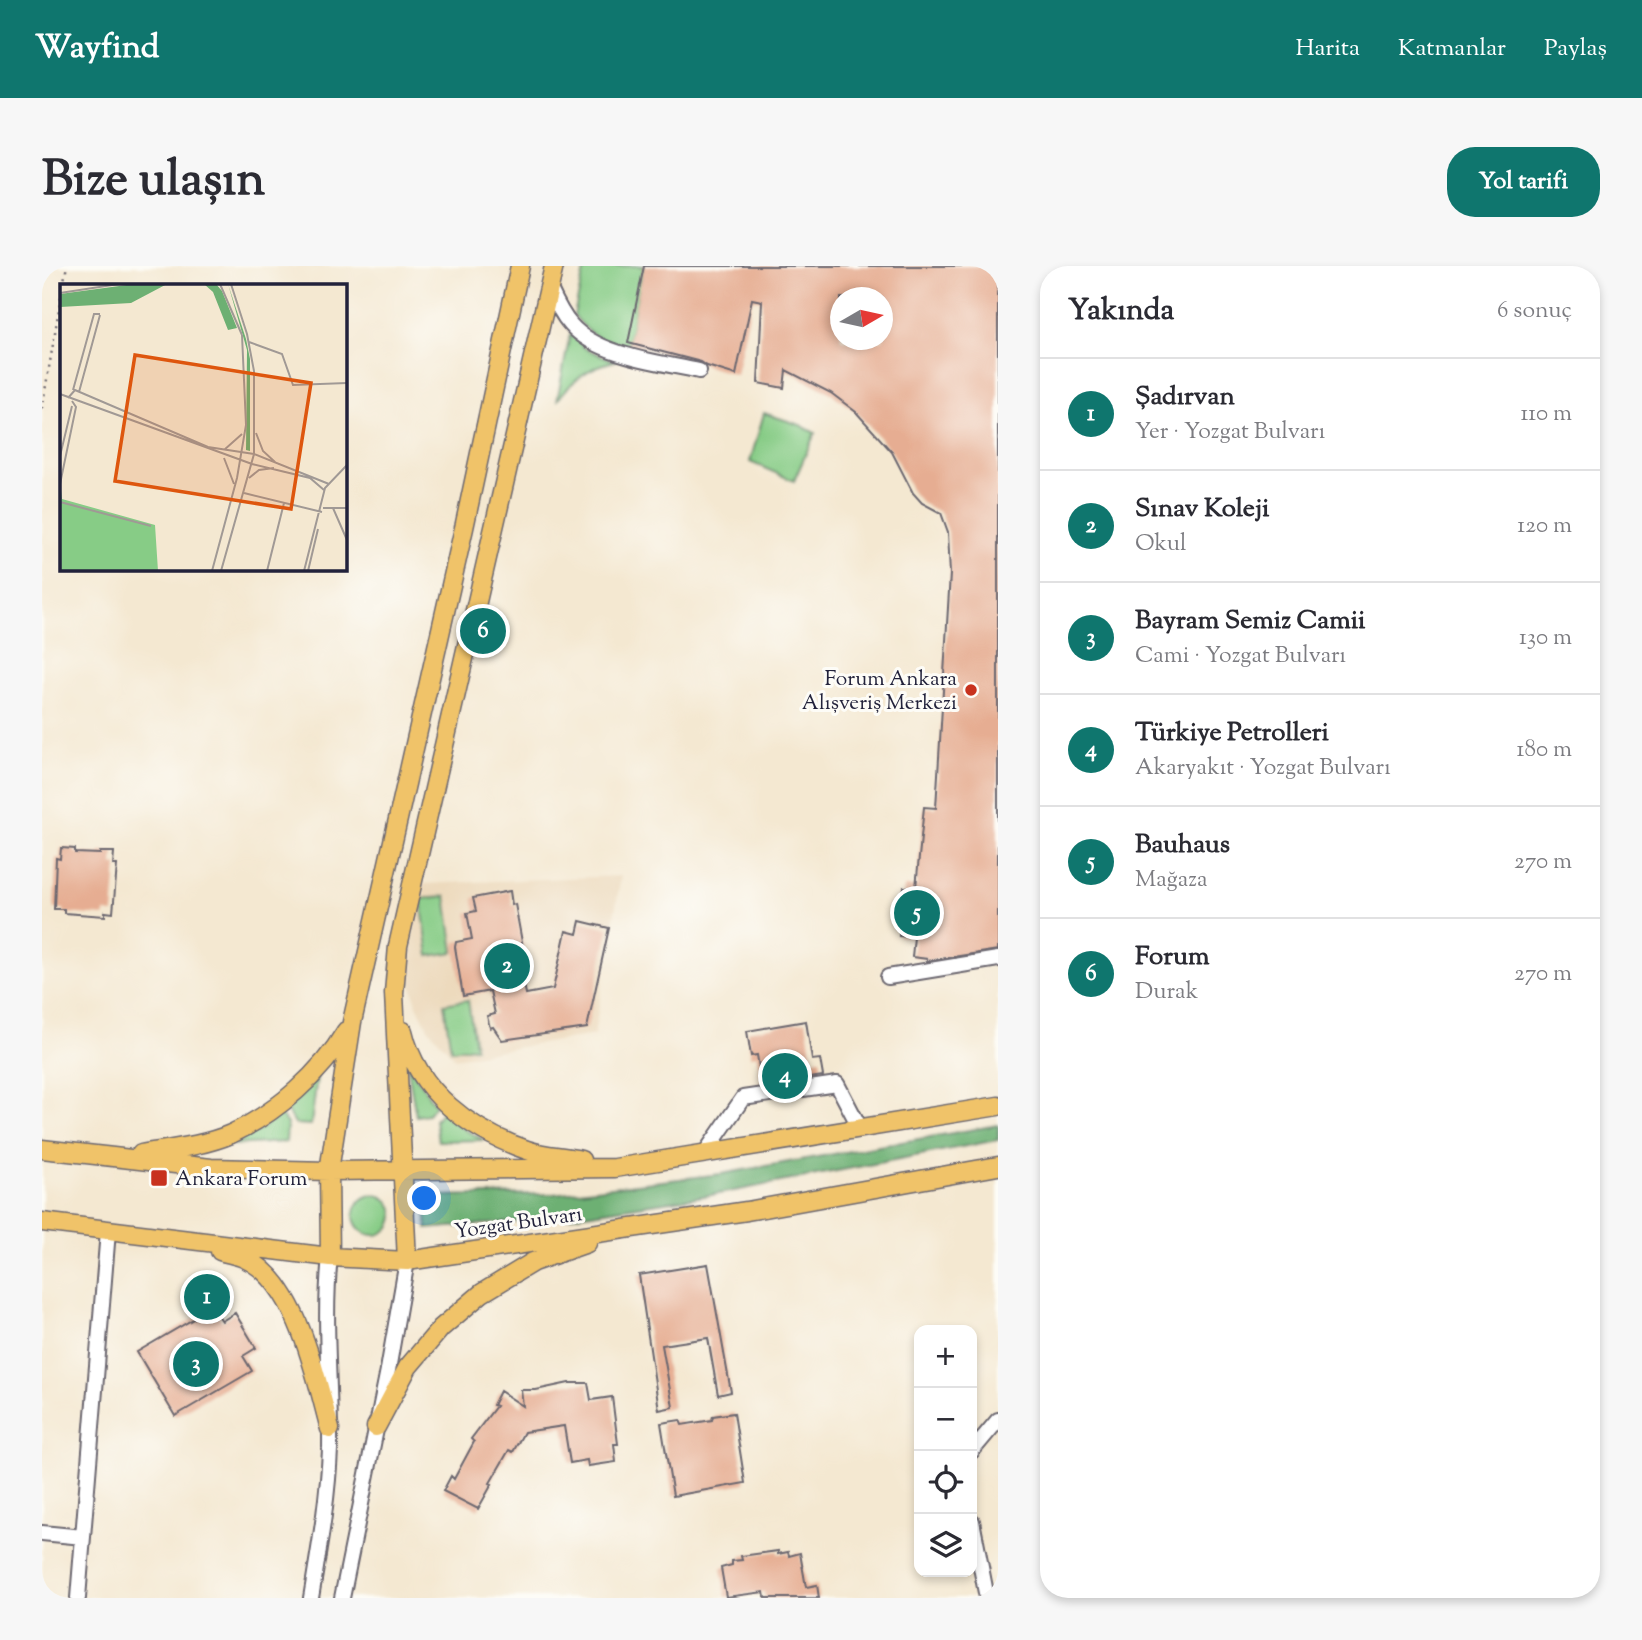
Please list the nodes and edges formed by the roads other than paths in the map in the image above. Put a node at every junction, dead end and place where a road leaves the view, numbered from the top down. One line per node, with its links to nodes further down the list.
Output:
1 (520, 266): 8 (main road)
2 (554, 266): 3 (main road)
3 (549, 287): 4 (street); 7 (main road)
4 (699, 371)
5 (998, 959): 6 (street)
6 (888, 977)
7 (394, 993): 15 (main road); 17 (main road)
8 (352, 1022): 13 (main road); 16 (main road)
9 (998, 1106): 10 (main road)
10 (860, 1128): 12 (main road); 12 (street)
11 (42, 1149): 13 (main road)
12 (705, 1153): 15 (main road)
13 (117, 1157): 16 (main road)
14 (998, 1166): 19 (main road, Yozgat Bulvarı)
15 (615, 1168): 17 (main road)
16 (329, 1171): 17 (main road); 22 (main road)
17 (404, 1171): 23 (main road)
18 (42, 1222): 20 (main road, Yozgat Bulvarı)
19 (621, 1230): 23 (main road, Yozgat Bulvarı); 25 (main road)
20 (108, 1231): 21 (main road, Yozgat Bulvarı); 29 (street)
21 (180, 1238): 22 (main road, Yozgat Bulvarı); 26 (main road)
22 (330, 1257): 23 (main road, Yozgat Bulvarı); 26 (street)
23 (407, 1261): 25 (street)
24 (998, 1420): 27 (street)
25 (376, 1427): 33 (street)
26 (330, 1429): 32 (street)
27 (977, 1444)
28 (42, 1533): 29 (street)
29 (82, 1537): 31 (street)
30 (977, 1547): 34 (street)
31 (78, 1598)
32 (311, 1598)
33 (342, 1598)
34 (987, 1598)

